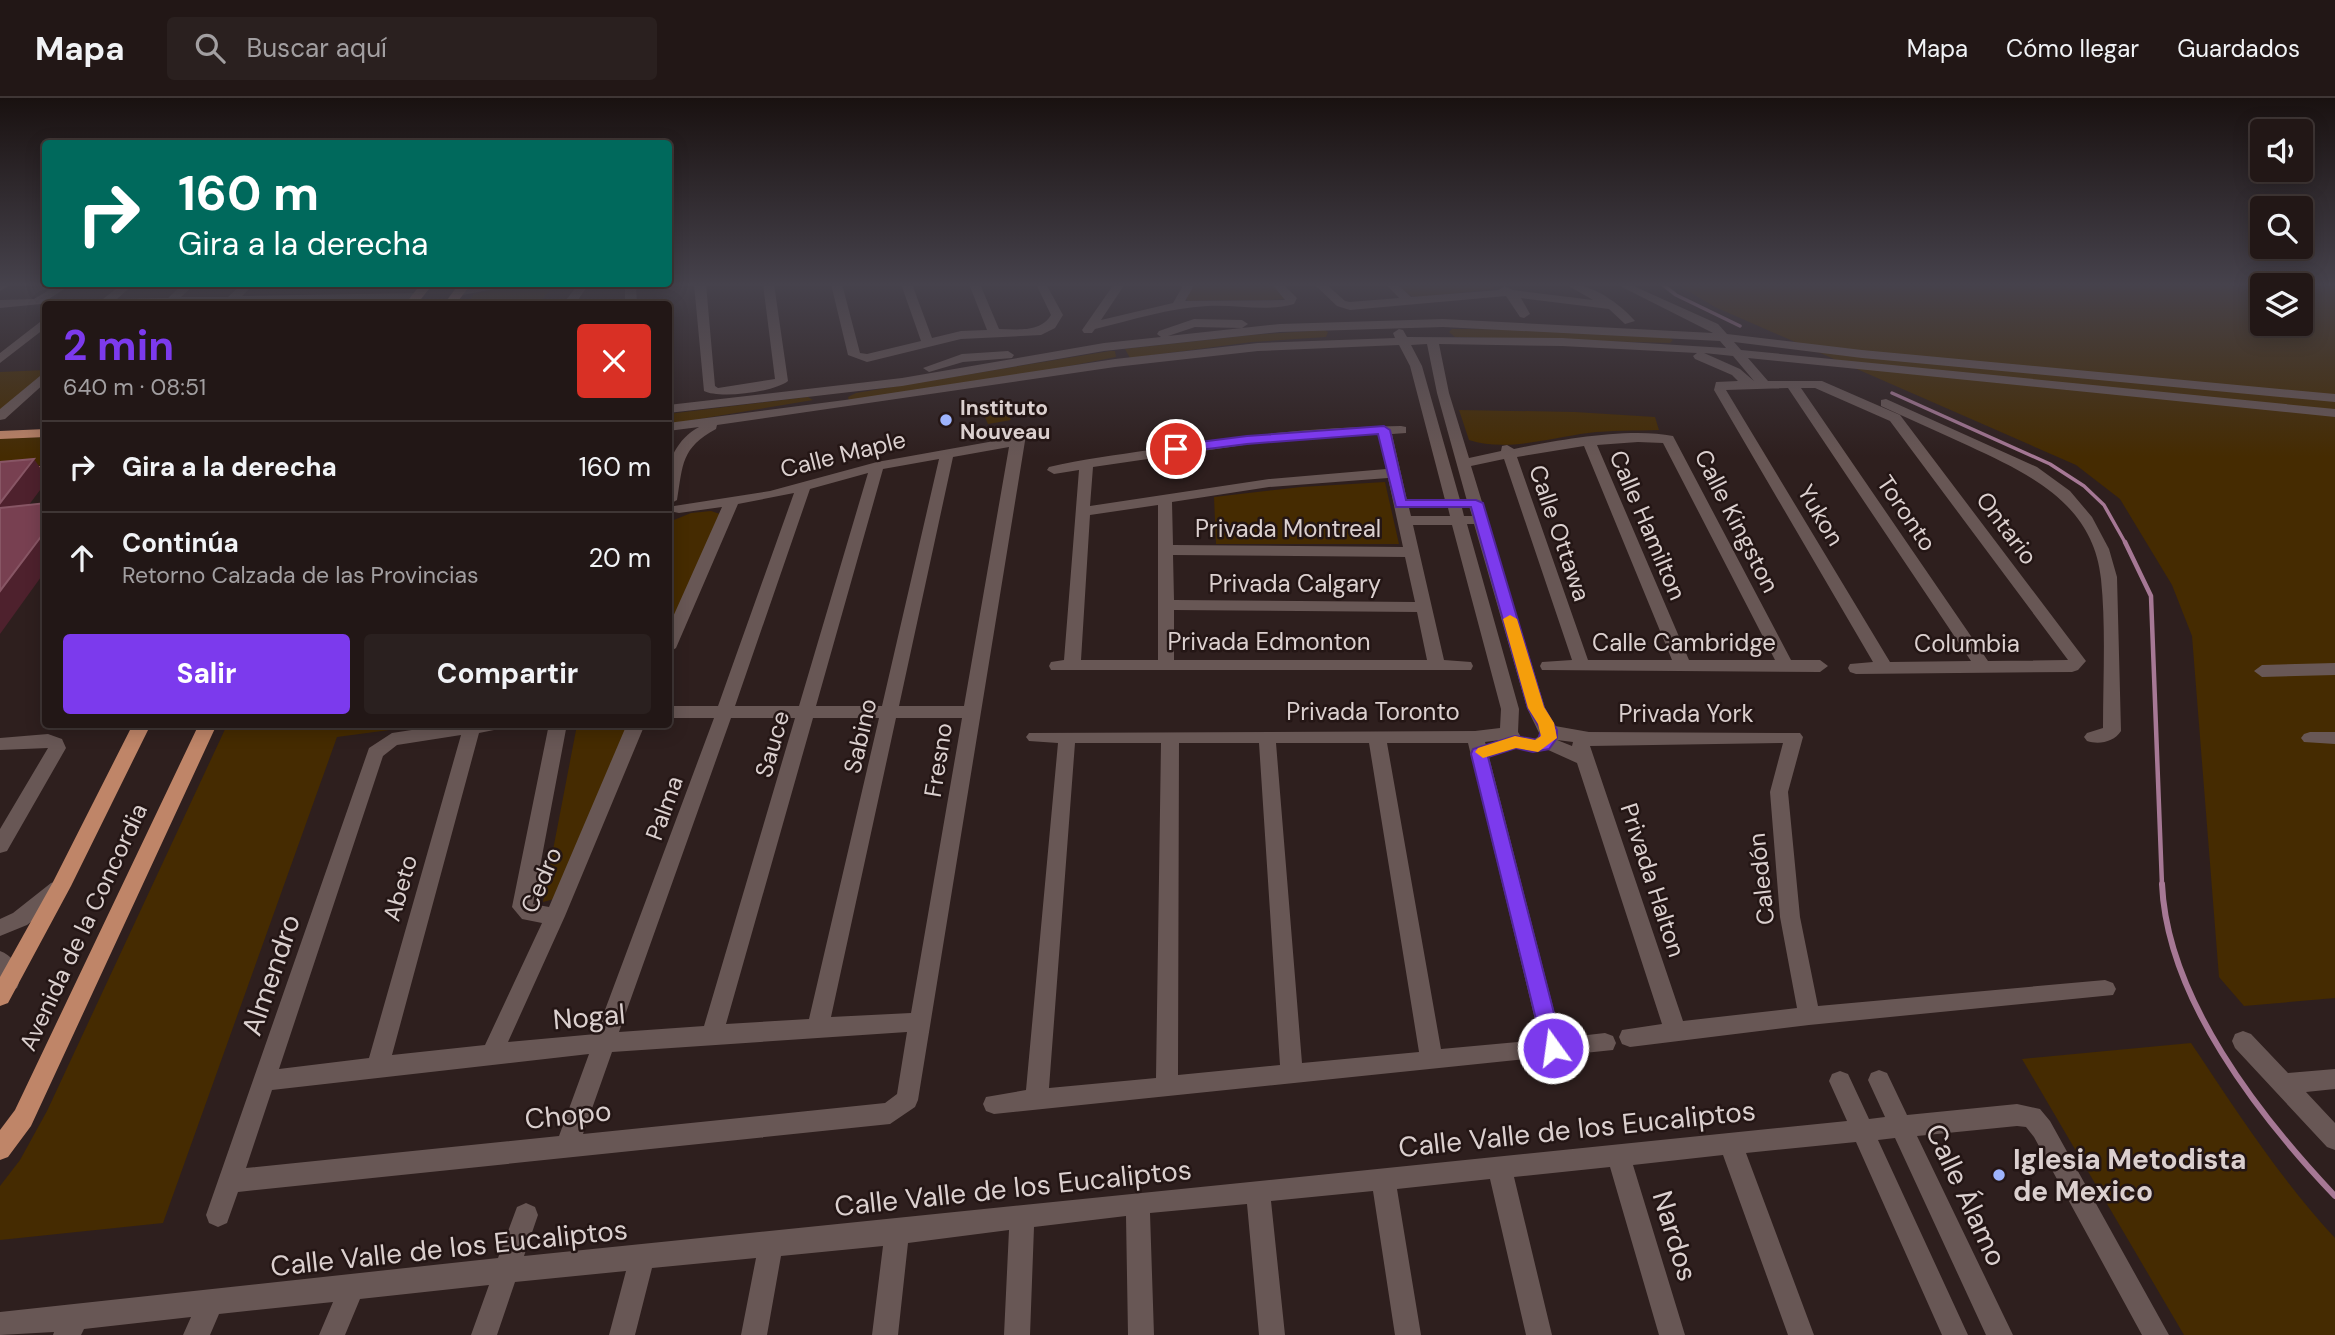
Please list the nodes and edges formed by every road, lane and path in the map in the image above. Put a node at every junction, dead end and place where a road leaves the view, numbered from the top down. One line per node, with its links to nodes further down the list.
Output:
1 (1403, 341): 70 (street)
2 (1433, 341): 53 (street)
3 (21, 342): 25 (street)
4 (705, 342): 5 (street)
5 (778, 342)
6 (853, 342): 7 (street)
7 (927, 342)
8 (955, 342): 23 (street)
9 (973, 342): 21 (street)
10 (1156, 342): 16 (street)
11 (1375, 342): 17 (street)
12 (1531, 342): 19 (street)
13 (1676, 342): 19 (street)
14 (1729, 342): 20 (street)
15 (1749, 342): 26 (street)
16 (1144, 343): 18 (street)
17 (1327, 343): 27 (street)
18 (1104, 347): 22 (street); 27 (street)
19 (1674, 347): 20 (street); 31 (street)
20 (1740, 354): 24 (street); 32 (street)
21 (979, 356): 22 (street); 23 (street)
22 (1054, 356): 30 (street)
23 (962, 358): 30 (street)
24 (1787, 358): 26 (street); 113 (street)
25 (0, 359)
26 (1864, 360): 28 (street); 34 (street)
27 (1115, 363): 38 (street)
28 (2069, 372): 34 (street); 37 (street)
29 (42, 379): 42 (street)
30 (902, 382): 35 (street)
31 (1749, 384): 32 (street); 91 (street, Yukon)
32 (1764, 384): 33 (street)
33 (1792, 384): 81 (street, Ontario); 92 (street, Toronto)
34 (2076, 387): 41 (street)
35 (843, 389): 36 (street); 38 (street)
36 (811, 392): 39 (street); 40 (street)
37 (2335, 398)
38 (845, 404): 39 (street)
39 (813, 408): 43 (street)
40 (672, 409)
41 (2335, 413)
42 (0, 416)
43 (724, 421): 44 (street); 50 (street)
44 (672, 427)
45 (1384, 430): 46 (street); 58 (street); 63 (street)
46 (1401, 430)
47 (42, 433): 48 (main road)
48 (0, 435)
49 (1018, 436): 55 (street, Calle Maple); 99 (street, Fresno)
50 (686, 440): 52 (street); 56 (street)
51 (1588, 440): 54 (street); 87 (street, Calle Hamilton); 88 (street, Calle Kingston)
52 (672, 442)
53 (1458, 442): 54 (street); 57 (street)
54 (1512, 451): 57 (street); 86 (street, Calle Ottawa)
55 (947, 454): 59 (street, Calle Maple); 98 (street, Sabino)
56 (673, 457): 64 (street)
57 (1464, 463): 68 (street)
58 (1086, 464): 61 (street); 72 (street, Privada Edmonton)
59 (877, 466): 65 (street, Calle Maple); 97 (street, Sauce)
60 (42, 470): 62 (main road)
61 (1054, 470)
62 (0, 471)
63 (1394, 473): 66 (street); 69 (street)
64 (672, 482)
65 (803, 487): 67 (street, Calle Maple); 96 (street, Palma)
66 (1165, 498): 72 (street); 76 (street)
67 (731, 503): 71 (street, Calle Maple); 80 (street)
68 (1476, 503): 70 (street); 74 (street)
69 (1400, 504): 70 (street); 75 (street)
70 (1455, 504): 73 (street)
71 (672, 507)
72 (1083, 512): 82 (street, Privada Edmonton)
73 (1459, 520): 74 (street); 75 (street); 114 (street)
74 (1481, 520): 106 (street)
75 (1404, 521): 77 (street)
76 (1165, 550): 77 (street, Privada Montreal); 78 (street)
77 (1411, 552): 79 (street)
78 (1166, 605): 79 (street, Privada Calgary); 82 (street)
79 (1423, 607): 83 (street)
80 (672, 639)
81 (2077, 664): 92 (street, Columbia)
82 (1166, 666): 83 (street, Privada Edmonton)
83 (1437, 666): 84 (street, Privada Edmonton)
84 (1465, 666)
85 (1548, 666): 86 (street, Calle Cambridge)
86 (1582, 666): 87 (street, Calle Cambridge)
87 (1683, 666): 88 (street, Calle Cambridge)
88 (1786, 666): 89 (street, Calle Cambridge)
89 (1820, 666)
90 (1856, 668): 91 (street, Columbia)
91 (1885, 668): 92 (street, Columbia)
92 (1984, 668)
93 (2335, 670): 94 (street)
94 (2262, 671)
95 (672, 712): 96 (street)
96 (725, 712): 97 (street); 135 (street, Palma)
97 (807, 712): 98 (street); 131 (street, Sauce)
98 (890, 712): 99 (street); 129 (street, Sabino)
99 (971, 712): 128 (street, Fresno)
100 (140, 728): 121 (main road, Avenida de la Concordia)
101 (206, 728): 155 (main road, Avenida de la Concordia)
102 (460, 728): 144 (street, Almendro)
103 (472, 728): 139 (street, Abeto)
104 (557, 728): 122 (street)
105 (634, 728): 122 (street, Cedro)
106 (1547, 736): 114 (street); 119 (street)
107 (1035, 737): 108 (street, Privada Toronto)
108 (1067, 737): 109 (street, Privada Toronto); 147 (street)
109 (1170, 737): 110 (street, Privada Toronto); 146 (street)
110 (1267, 737): 111 (street, Privada Toronto); 140 (street)
111 (1377, 737): 118 (street, Privada Toronto); 138 (street)
112 (1794, 737): 119 (street, Privada York); 127 (street, Caledón)
113 (2093, 737)
114 (1512, 738): 118 (street)
115 (2310, 738): 116 (street)
116 (2335, 738)
117 (0, 744): 120 (street)
118 (1477, 746): 136 (street, Privada Toronto)
119 (1585, 747): 130 (street, Privada Halton)
120 (0, 845)
121 (61, 886): 123 (street); 126 (main road, Avenida de la Concordia)
122 (555, 916): 137 (street, Cedro)
123 (0, 928)
124 (0, 960): 126 (street)
125 (2105, 989): 127 (street)
126 (4, 990)
127 (1809, 1016): 130 (street)
128 (919, 1022): 129 (street, Nogal); 148 (street, Fresno)
129 (818, 1027): 131 (street, Nogal)
130 (1676, 1032): 132 (street)
131 (712, 1036): 135 (street, Nogal)
132 (1630, 1037)
133 (2243, 1041): 145 (street)
134 (1605, 1044): 136 (street)
135 (604, 1045): 137 (street, Nogal); 154 (street, Palma)
136 (1553, 1048): 138 (street)
137 (491, 1056): 139 (street, Nogal)
138 (1432, 1060): 140 (street)
139 (378, 1065): 144 (street, Nogal)
140 (1292, 1074): 146 (street)
141 (2335, 1079): 145 (street)
142 (1879, 1080): 150 (street, Calle Álamo)
143 (1840, 1081): 151 (street)
144 (264, 1082): 159 (street, Almendro)
145 (2283, 1084): 152 (street)
146 (1167, 1086): 147 (street)
147 (1037, 1098): 149 (street)
148 (907, 1100): 154 (street, Chopo)
149 (994, 1104)
150 (1901, 1128): 151 (street, Calle Valle de los Eucaliptos); 187 (street, Calle Álamo); 188 (street, Calle Valle de los Eucaliptos)
151 (1863, 1131): 153 (street, Calle Valle de los Eucaliptos); 186 (street)
152 (2335, 1139)
153 (1730, 1143): 156 (street, Calle Valle de los Eucaliptos); 185 (street)
154 (567, 1145): 159 (street, Chopo)
155 (0, 1149)
156 (1618, 1154): 157 (street, Calle Valle de los Eucaliptos); 184 (street, Nardos)
157 (1499, 1166): 158 (street, Calle Valle de los Eucaliptos); 183 (street)
158 (1382, 1178): 160 (street, Calle Valle de los Eucaliptos); 182 (street)
159 (230, 1181): 162 (street, Almendro)
160 (1258, 1192): 161 (street, Calle Valle de los Eucaliptos); 181 (street)
161 (1138, 1203): 164 (street, Calle Valle de los Eucaliptos); 180 (street)
162 (218, 1215)
163 (526, 1215): 168 (street)
164 (1022, 1218): 165 (street, Calle Valle de los Eucaliptos); 179 (street)
165 (897, 1231): 166 (street, Calle Valle de los Eucaliptos); 178 (street)
166 (771, 1244): 167 (street, Calle Valle de los Eucaliptos); 177 (street)
167 (642, 1259): 168 (street, Calle Valle de los Eucaliptos); 176 (street)
168 (507, 1270): 169 (street, Calle Valle de los Eucaliptos); 175 (street)
169 (352, 1287): 170 (street, Calle Valle de los Eucaliptos); 174 (street)
170 (212, 1301): 171 (street, Calle Valle de los Eucaliptos); 173 (street)
171 (72, 1325): 172 (street, Calle Valle de los Eucaliptos)
172 (3, 1327)
173 (196, 1335)
174 (332, 1335)
175 (484, 1335)
176 (622, 1335)
177 (754, 1335)
178 (885, 1335)
179 (1017, 1335)
180 (1141, 1335)
181 (1272, 1335)
182 (1408, 1335)
183 (1539, 1335)
184 (1672, 1335)
185 (1801, 1335)
186 (1955, 1335)
187 (2000, 1335)
188 (2156, 1335)

